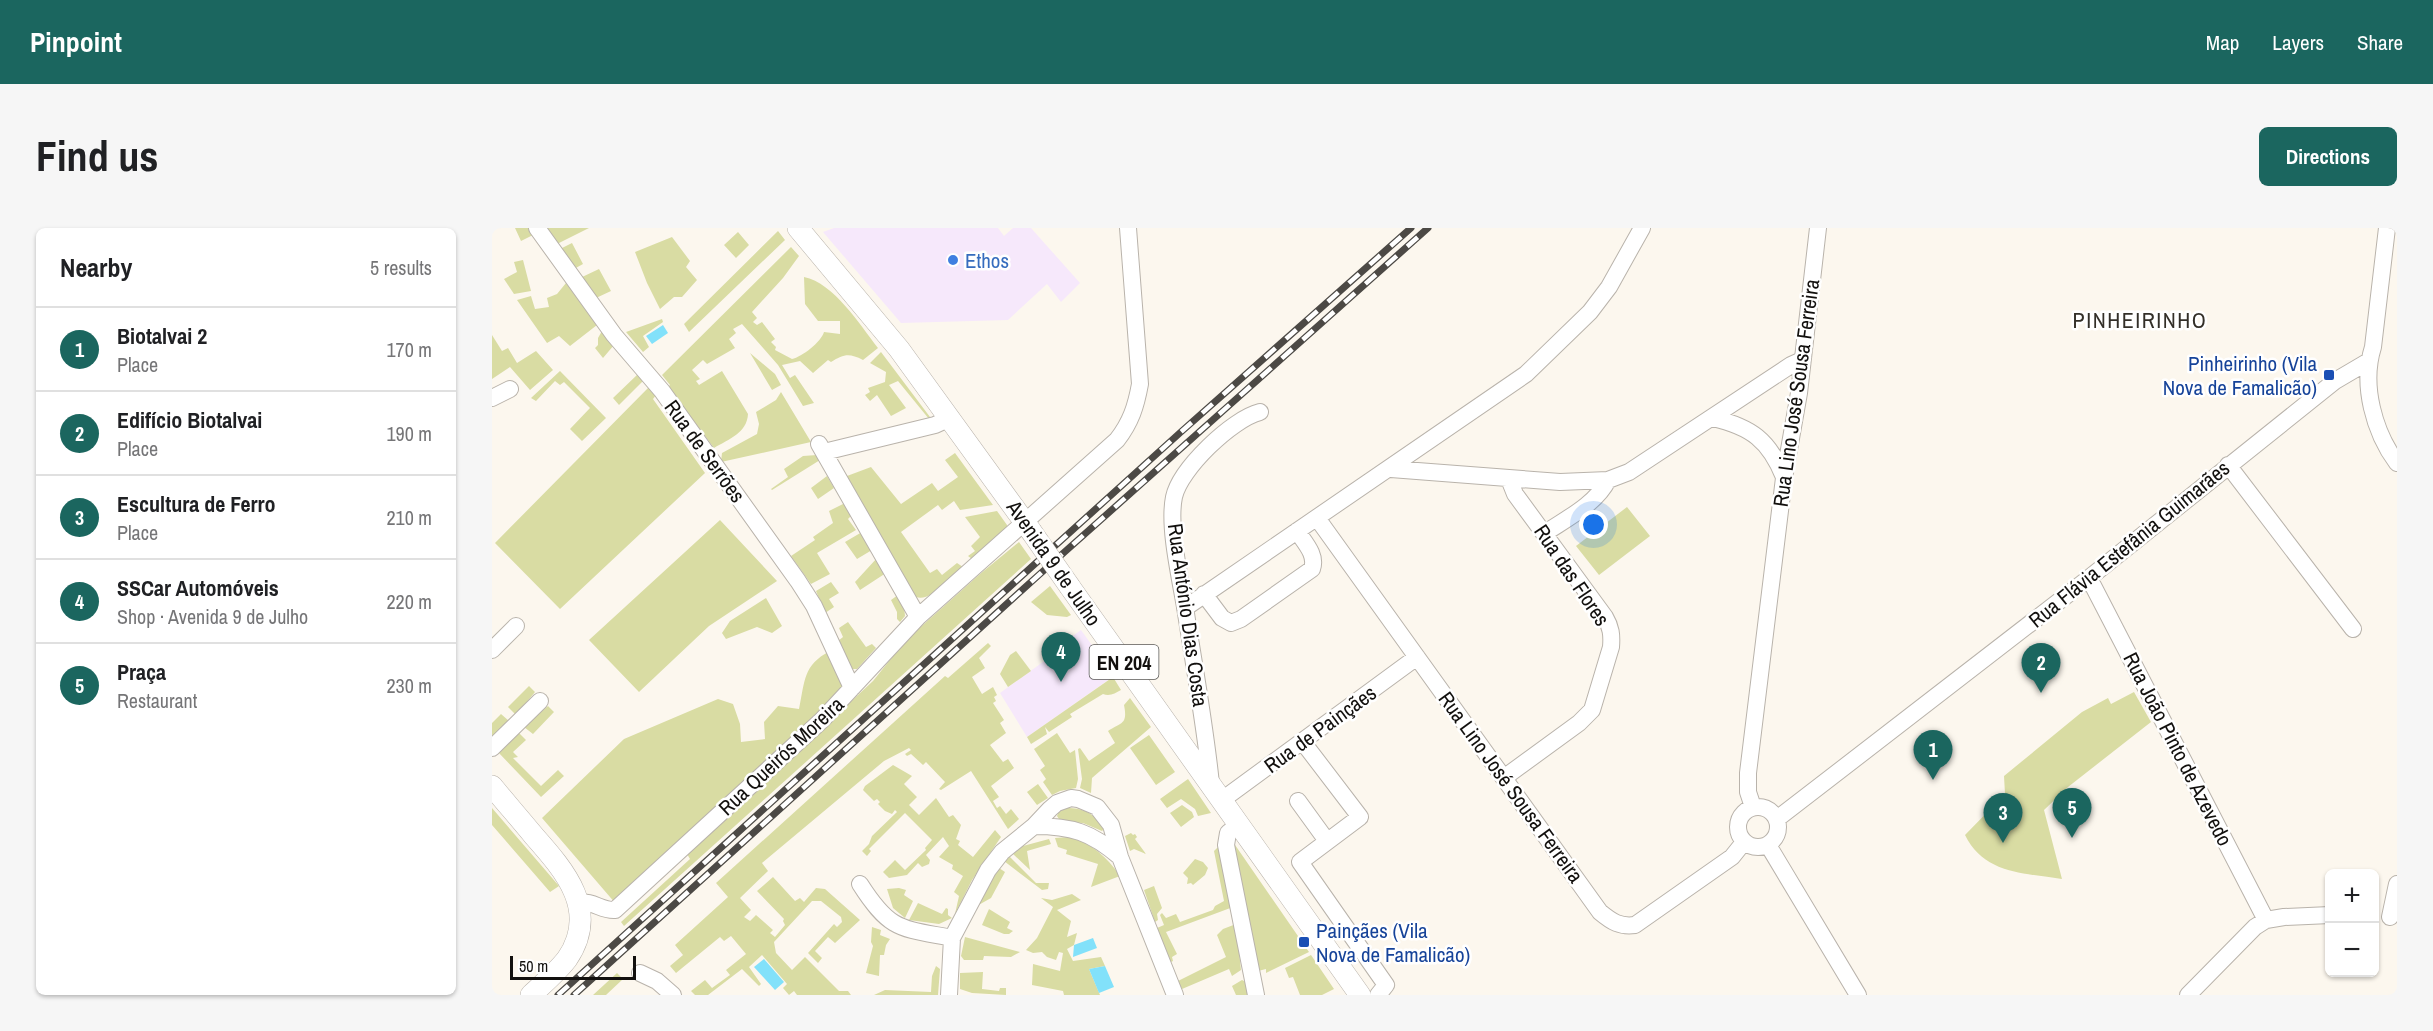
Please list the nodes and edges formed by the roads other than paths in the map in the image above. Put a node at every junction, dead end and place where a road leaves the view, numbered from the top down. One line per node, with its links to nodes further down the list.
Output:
1 (537, 228): 32 (street, Rua de Serrões)
2 (798, 228): 12 (main road, Avenida 9 de Julho / EN 204)
3 (1128, 228): 21 (street, Rua Queirós Moreira)
4 (1642, 228): 16 (street)
5 (1818, 228): 7 (street, Rua Lino José Sousa Ferreira)
6 (2387, 228): 8 (street)
7 (1802, 360): 13 (street); 17 (street, Rua Lino José Sousa Ferreira)
8 (2369, 361): 14 (street); 15 (street, Rua Flávia Estefânia Guimarães)
9 (510, 389): 10 (street)
10 (492, 398)
11 (1260, 412): 26 (street, Rua António Dias Costa)
12 (950, 418): 21 (main road, Avenida 9 de Julho / EN 204); 27 (street)
13 (1713, 418): 17 (street); 19 (street)
14 (2397, 463)
15 (2228, 465): 24 (street, Rua Flávia Estefânia Guimarães); 29 (street)
16 (1391, 468): 18 (street); 20 (street)
17 (1784, 478): 40 (street, Rua Lino José Sousa Ferreira)
18 (1509, 479): 19 (street); 23 (street, Rua das Flores)
19 (1608, 480): 23 (street)
20 (1317, 518): 22 (street); 31 (street, Rua Lino José Sousa Ferreira)
21 (1028, 526): 27 (street, Rua Queirós Moreira); 38 (main road, Avenida 9 de Julho / EN 204, bridge)
22 (1297, 531): 25 (street); 25 (street)
23 (1545, 534): 36 (street, Rua das Flores)
24 (2089, 578): 41 (street, Rua Flávia Estefânia Guimarães); 53 (street, Rua João Pinto de Azevedo)
25 (1204, 594): 26 (street)
26 (1185, 608): 38 (street, Rua António Dias Costa)
27 (918, 616): 32 (street, Rua Queirós Moreira)
28 (516, 626): 30 (street)
29 (2354, 629)
30 (492, 650)
31 (1417, 657): 34 (street, Rua de Painçães); 36 (street, Rua Lino José Sousa Ferreira)
32 (852, 688): 50 (street, Rua Queirós Moreira)
33 (540, 701): 35 (street)
34 (1302, 741): 38 (street, Rua de Painçães); 44 (street)
35 (492, 747)
36 (1505, 777): 45 (street, Rua Lino José Sousa Ferreira)
37 (492, 786): 50 (main road)
38 (1217, 792): 42 (main road, Avenida 9 de Julho / EN 204)
39 (1298, 801): 44 (street)
40 (1753, 807): 41 (street); 45 (street)
41 (1777, 819): 46 (street)
42 (1239, 824): 61 (street); 62 (main road, Avenida 9 de Julho / EN 204)
43 (1034, 826): 47 (street); 47 (street); 54 (street)
44 (1328, 842): 56 (street)
45 (1744, 842): 46 (street)
46 (1768, 844): 63 (street)
47 (1120, 857): 60 (street)
48 (860, 884): 54 (street)
49 (2397, 884): 52 (street)
50 (578, 903): 57 (main road)
51 (2325, 915): 53 (street)
52 (2387, 917)
53 (2266, 921): 64 (street)
54 (952, 938): 59 (street)
55 (640, 973): 58 (street)
56 (1382, 990)
57 (531, 995)
58 (672, 995)
59 (949, 995)
60 (1175, 995)
61 (1256, 995)
62 (1360, 995)
63 (1858, 995)
64 (2188, 995)

